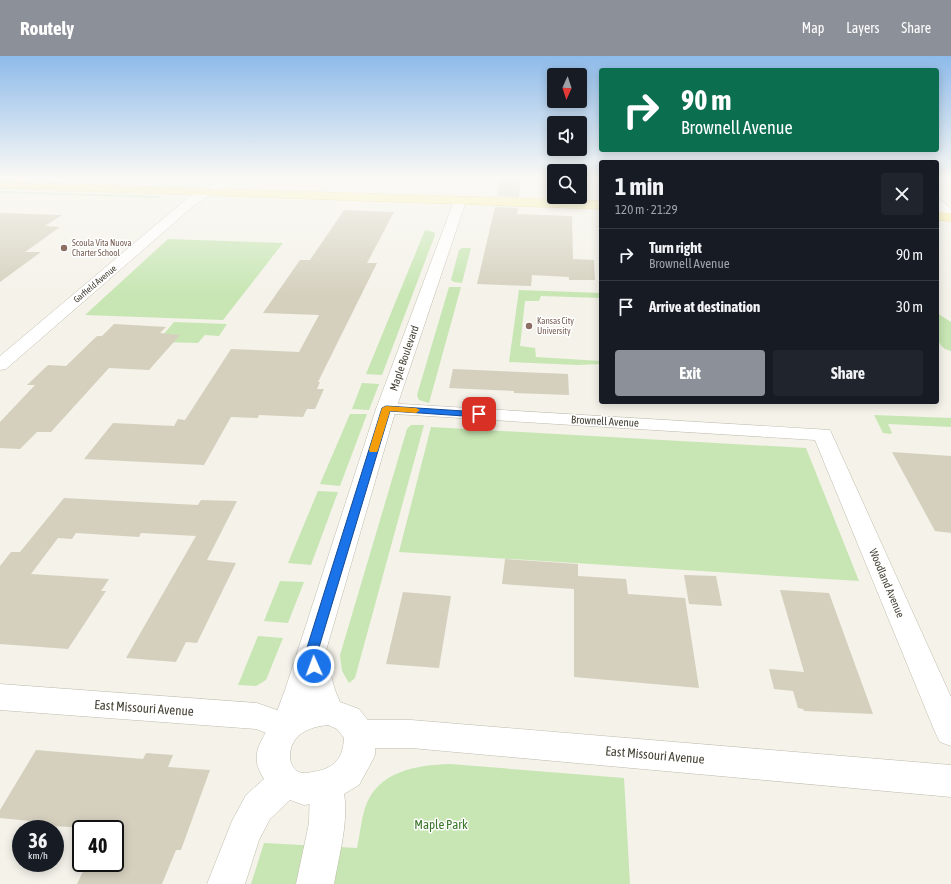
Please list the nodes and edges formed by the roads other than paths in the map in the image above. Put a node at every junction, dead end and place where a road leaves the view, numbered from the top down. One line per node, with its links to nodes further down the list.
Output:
1 (174, 217): 3 (street, Garfield Avenue)
2 (454, 217): 4 (street, Maple Boulevard)
3 (0, 365)
4 (386, 408): 5 (street, Brownell Avenue); 6 (street, Maple Boulevard)
5 (823, 434): 10 (street, Woodland Avenue)
6 (311, 654): 8 (street); 9 (street, Maple Boulevard)
7 (0, 697): 9 (street, East Missouri Avenue)
8 (329, 711): 9 (street, Maple Boulevard); 11 (street)
9 (286, 727): 13 (street, Maple Boulevard)
10 (951, 732)
11 (360, 734): 12 (street, East Missouri Avenue); 14 (street)
12 (951, 781)
13 (284, 782): 14 (street); 15 (street)
14 (327, 786): 16 (street)
15 (226, 884)
16 (315, 884)

